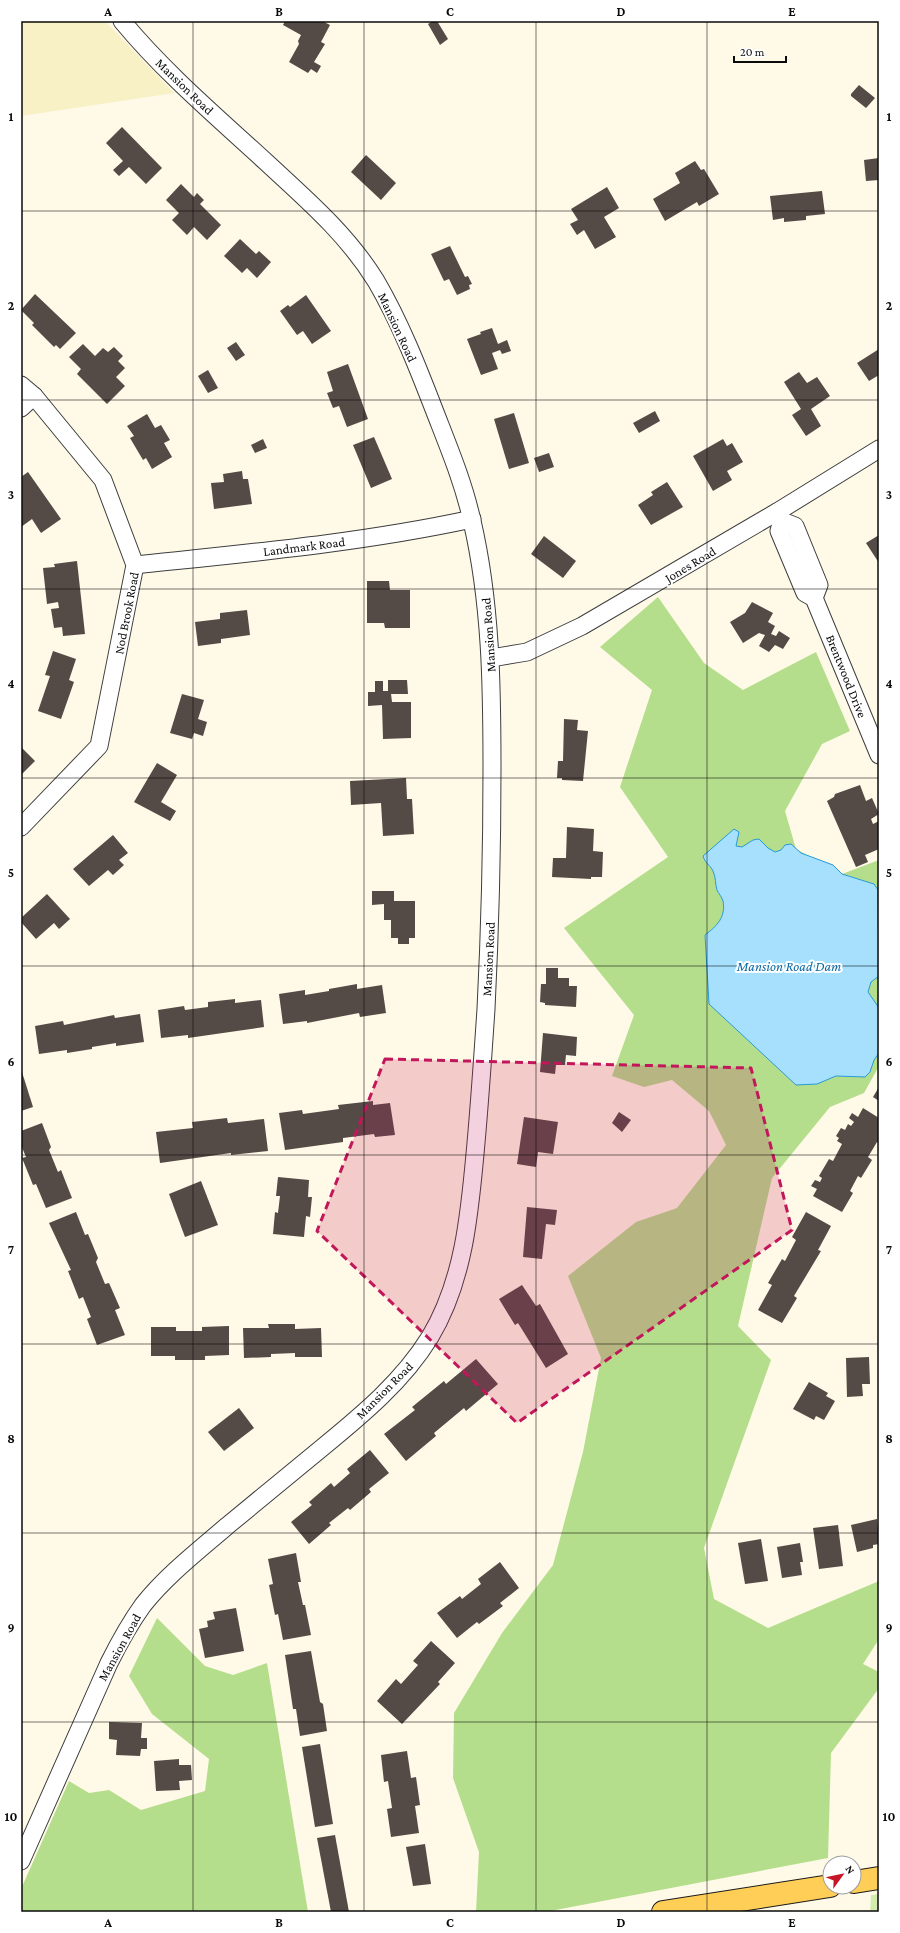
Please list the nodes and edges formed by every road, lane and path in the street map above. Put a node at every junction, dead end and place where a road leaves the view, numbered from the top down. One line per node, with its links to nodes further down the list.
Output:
1 (122, 21): 7 (street, Mansion Road)
2 (21, 385): 3 (street, Nod Brook Road)
3 (34, 396): 4 (street); 8 (street, Nod Brook Road)
4 (21, 408)
5 (879, 449): 6 (street, Jones Road)
6 (779, 517): 9 (street, Jones Road); 10 (street, Brentwood Drive)
7 (472, 520): 8 (street, Landmark Road); 9 (street, Mansion Road)
8 (135, 565): 11 (street, Nod Brook Road)
9 (491, 658): 12 (street, Mansion Road)
10 (879, 755)
11 (21, 827)
12 (21, 1861)
13 (879, 1878): 14 (main road)
14 (862, 1881)
15 (822, 1887): 16 (main road)
16 (663, 1912)

